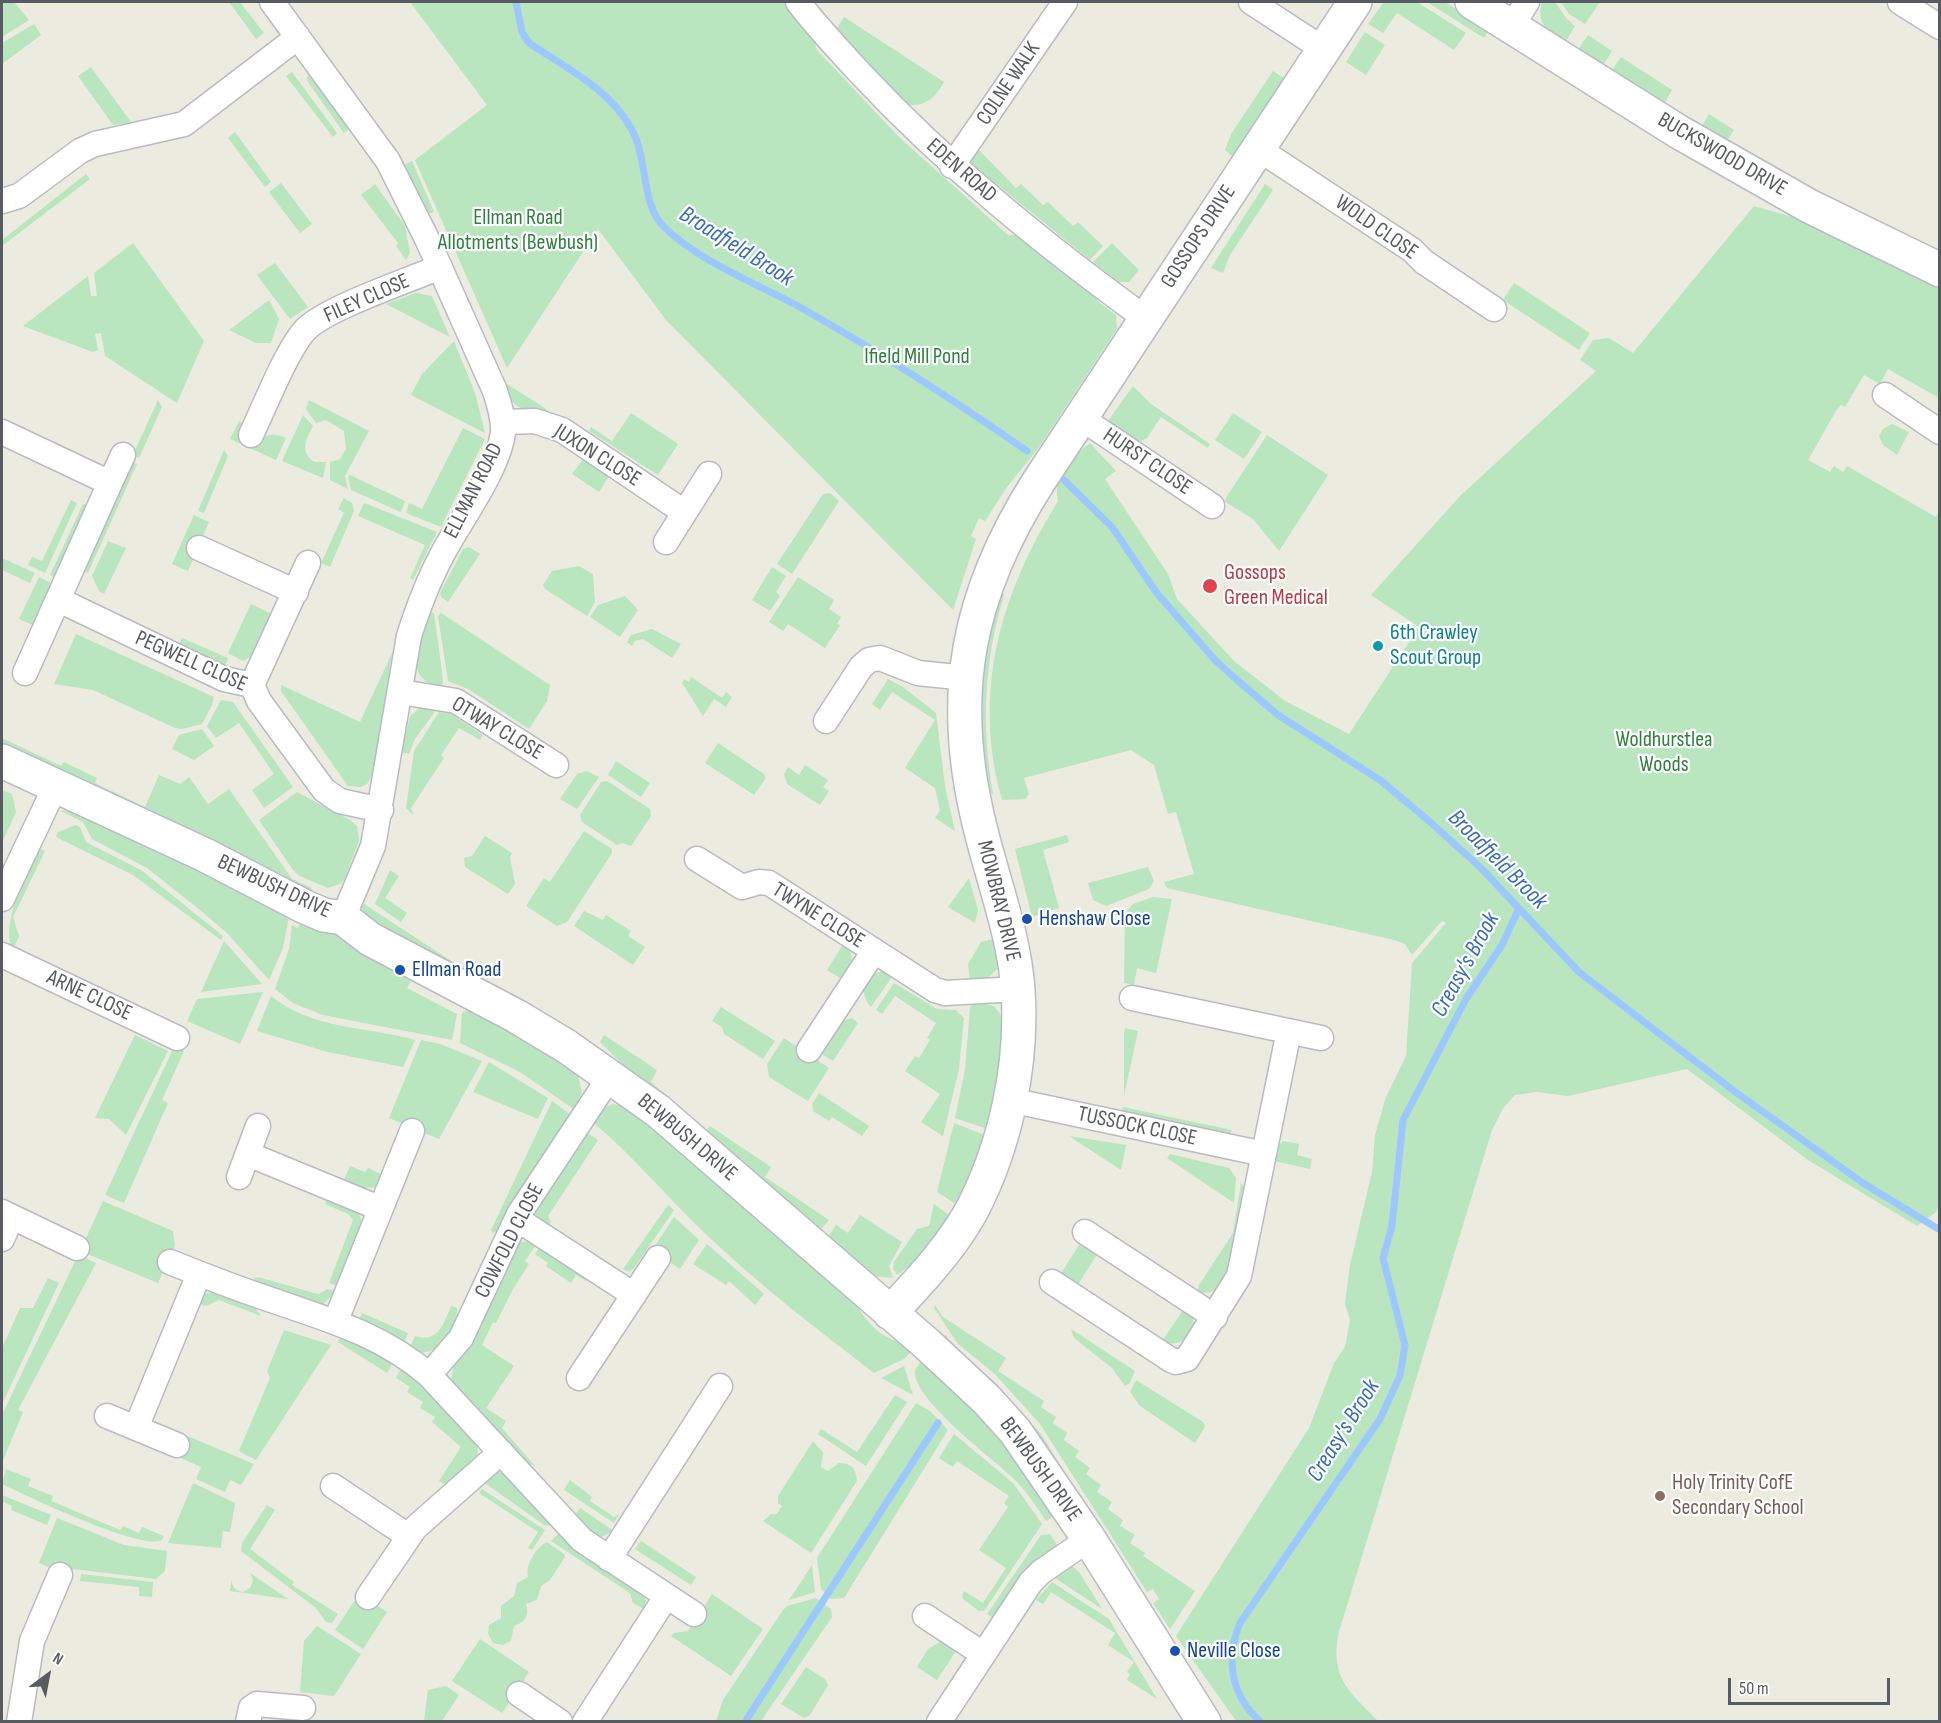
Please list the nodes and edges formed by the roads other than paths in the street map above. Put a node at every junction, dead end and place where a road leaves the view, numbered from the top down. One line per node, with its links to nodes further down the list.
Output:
1 (272, 2): 10 (street, ELLMAN ROAD)
2 (798, 2): 13 (street, EDEN ROAD)
3 (1065, 2): 13 (street, COLNE WALK)
4 (1251, 2): 11 (street)
5 (1355, 2): 11 (street, GOSSOPS DRIVE)
6 (1472, 2): 8 (street, BUCKSWOOD DRIVE)
7 (1900, 2): 9 (street)
8 (1519, 14): 16 (street, BUCKSWOOD DRIVE)
9 (1940, 27)
10 (298, 38): 14 (street); 15 (street, ELLMAN ROAD)
11 (1323, 49): 12 (street, GOSSOPS DRIVE)
12 (1257, 148): 17 (street, WOLD CLOSE); 18 (street, GOSSOPS DRIVE)
13 (952, 166): 18 (street, EDEN ROAD)
14 (2, 201)
15 (440, 267): 21 (street, ELLMAN ROAD); 24 (street, FILEY CLOSE)
16 (1940, 270)
17 (1494, 309)
18 (1145, 318): 20 (street, GOSSOPS DRIVE)
19 (1885, 395): 23 (street)
20 (1081, 418): 27 (street, GOSSOPS DRIVE); 29 (street, HURST CLOSE)
21 (503, 422): 30 (street, JUXON CLOSE); 39 (street, ELLMAN ROAD)
22 (2, 432): 28 (street)
23 (1940, 432)
24 (251, 435)
25 (123, 455): 28 (street)
26 (709, 474): 30 (street)
27 (1042, 477): 37 (street, MOWBRAY DRIVE)
28 (111, 483): 35 (street)
29 (1212, 506)
30 (684, 513): 31 (street)
31 (666, 542)
32 (199, 548): 34 (street)
33 (308, 563): 34 (street)
34 (296, 592): 38 (street)
35 (59, 600): 36 (street); 38 (street, PEGWELL CLOSE)
36 (25, 673)
37 (966, 678): 40 (street); 50 (street, MOWBRAY DRIVE)
38 (252, 685): 44 (street, PEGWELL CLOSE)
39 (401, 692): 42 (street, OTWAY CLOSE); 44 (street, ELLMAN ROAD)
40 (826, 721)
41 (2, 760): 43 (street, BEWBUSH DRIVE)
42 (556, 765)
43 (56, 785): 46 (street); 47 (street, BEWBUSH DRIVE)
44 (381, 810): 47 (street, ELLMAN ROAD)
45 (697, 859): 48 (street, TWYNE CLOSE)
46 (2, 899)
47 (342, 918): 56 (street, BEWBUSH DRIVE)
48 (874, 951): 50 (street, TWYNE CLOSE); 55 (street, TWYNE CLOSE)
49 (2, 955): 53 (street, ARNE CLOSE)
50 (1018, 989): 57 (street, MOWBRAY DRIVE)
51 (1132, 998): 52 (street)
52 (1289, 1031): 54 (street); 61 (street)
53 (177, 1038)
54 (1321, 1038)
55 (810, 1050)
56 (611, 1075): 65 (street, COWFOLD CLOSE); 74 (street, BEWBUSH DRIVE)
57 (1010, 1100): 61 (street, TUSSOCK CLOSE); 74 (street, MOWBRAY DRIVE)
58 (258, 1126): 60 (street)
59 (412, 1131): 63 (street)
60 (248, 1154): 62 (street); 63 (street)
61 (1264, 1154): 75 (street)
62 (239, 1177)
63 (379, 1208): 76 (street)
64 (7, 1214): 67 (street); 68 (street)
65 (517, 1219): 73 (street); 77 (street, COWFOLD CLOSE)
66 (1085, 1232): 75 (street)
67 (2, 1239)
68 (77, 1248)
69 (658, 1258): 73 (street)
70 (170, 1262): 71 (street)
71 (199, 1274): 76 (street); 81 (street)
72 (1052, 1281): 75 (street)
73 (634, 1295): 78 (street)
74 (890, 1312): 86 (street, BEWBUSH DRIVE)
75 (1215, 1317)
76 (336, 1320): 77 (street)
77 (429, 1375): 83 (street)
78 (579, 1378)
79 (720, 1386): 87 (street)
80 (107, 1416): 81 (street)
81 (136, 1428): 82 (street)
82 (177, 1445)
83 (501, 1452): 85 (street); 87 (street)
84 (333, 1485): 85 (street)
85 (408, 1536): 89 (street)
86 (1089, 1539): 93 (street); 101 (street, BEWBUSH DRIVE)
87 (609, 1559): 90 (street)
88 (60, 1575): 96 (street)
89 (368, 1597)
90 (666, 1597): 91 (street); 99 (street)
91 (694, 1614)
92 (925, 1616): 93 (street)
93 (983, 1654): 100 (street)
94 (519, 1694): 98 (street)
95 (303, 1708): 97 (street)
96 (19, 1722)
97 (248, 1722)
98 (560, 1722)
99 (585, 1722)
100 (939, 1722)
101 (1204, 1722)

